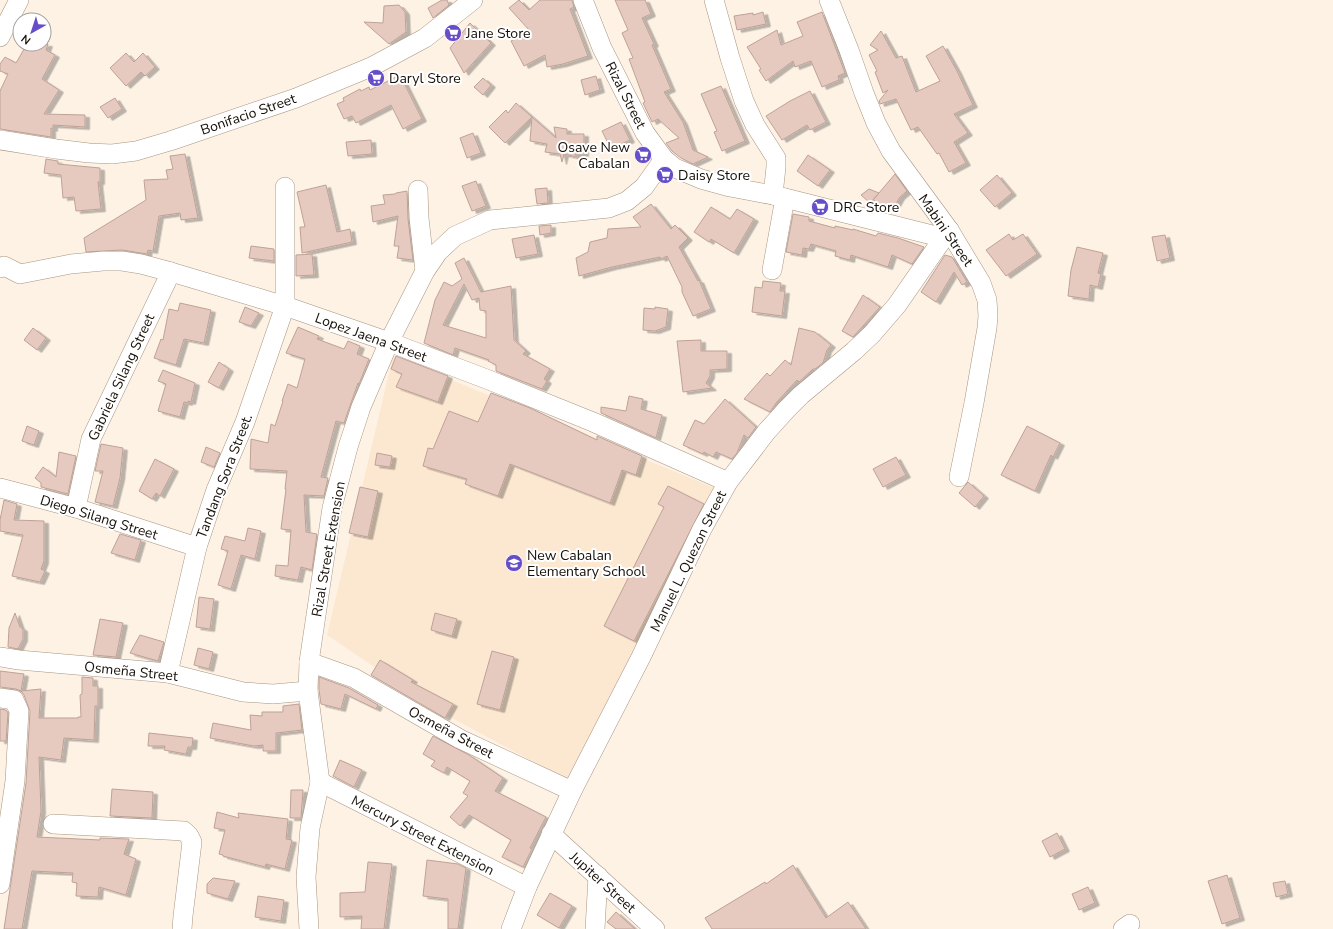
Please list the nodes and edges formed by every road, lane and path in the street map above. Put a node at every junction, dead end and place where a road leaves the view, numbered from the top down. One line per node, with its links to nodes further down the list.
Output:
1 (19, 0): 6 (street)
2 (473, 0): 7 (street, Bonifacio Street)
3 (583, 0): 8 (street, Rizal Street)
4 (714, 0): 11 (street)
5 (829, 0): 12 (street, Mabini Street)
6 (0, 37)
7 (0, 140)
8 (664, 159): 11 (street, Rizal Street); 15 (street, Rizal Street Extension)
9 (285, 187): 17 (street, Tandang Sora Street.)
10 (418, 190): 15 (street)
11 (779, 197): 12 (street, Rizal Street); 14 (street)
12 (947, 234): 19 (street, Mabini Street); 20 (street, Manuel L. Quezon Street)
13 (0, 268): 16 (street, Lopez Jaena Street)
14 (772, 270)
15 (425, 271): 18 (street, Rizal Street Extension)
16 (171, 272): 17 (street, Lopez Jaena Street); 22 (street, Gabriela Silang Street)
17 (285, 306): 18 (street, Lopez Jaena Street); 23 (street, Tandang Sora Street.)
18 (389, 342): 20 (street, Lopez Jaena Street); 25 (street, Rizal Street Extension)
19 (959, 476)
20 (728, 482): 31 (street, Manuel L. Quezon Street)
21 (0, 488): 22 (street, Diego Silang Street)
22 (76, 508): 23 (street, Diego Silang Street)
23 (197, 547): 26 (street, Tandang Sora Street.)
24 (0, 657): 26 (street, Osmeña Street)
25 (309, 662): 27 (street, Rizal Street Extension); 31 (street, Osmeña Street)
26 (168, 673): 27 (street, Osmeña Street)
27 (308, 691): 30 (street, Rizal Street Extension)
28 (0, 698): 29 (street)
29 (8, 761): 32 (street)
30 (320, 782): 37 (street, Mercury Street Extension); 39 (street, Rizal Street Extension)
31 (572, 791): 34 (street, Manuel L. Quezon Street)
32 (5, 822): 36 (street)
33 (53, 824): 38 (street)
34 (551, 834): 35 (street, Jupiter Street); 37 (street, Manuel L. Quezon Street)
35 (598, 876): 41 (street); 42 (street, Jupiter Street)
36 (0, 881)
37 (527, 887): 40 (street, Manuel L. Quezon Street)
38 (182, 929)
39 (309, 929)
40 (511, 929)
41 (596, 929)
42 (655, 929)

